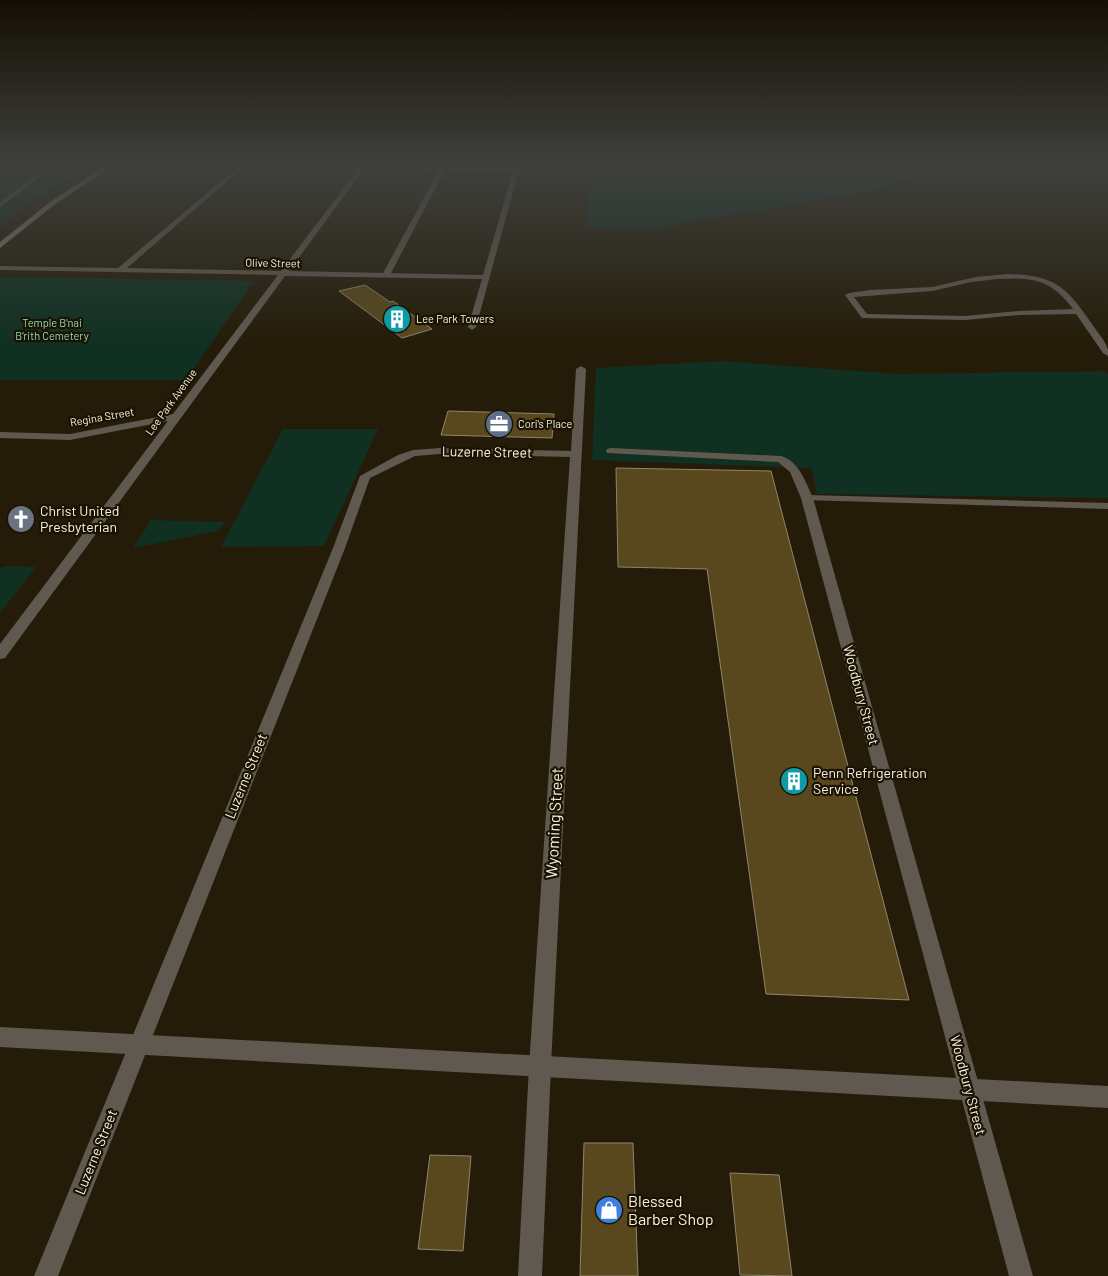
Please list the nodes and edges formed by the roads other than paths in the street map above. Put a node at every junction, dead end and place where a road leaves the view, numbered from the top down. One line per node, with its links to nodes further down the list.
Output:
1 (23, 226): 6 (main road)
2 (172, 226): 8 (street)
3 (317, 226): 9 (street, Lee Park Avenue)
4 (413, 226): 10 (street)
5 (500, 226): 11 (street)
6 (0, 246)
7 (0, 268): 8 (street, Olive Street)
8 (119, 271): 9 (street, Olive Street)
9 (281, 274): 10 (street, Olive Street); 16 (street, Lee Park Avenue)
10 (386, 276): 11 (street, Olive Street)
11 (486, 277): 13 (street)
12 (1078, 311): 12 (street); 14 (street)
13 (472, 327)
14 (1107, 352)
15 (582, 369): 19 (street, Wyoming Street)
16 (177, 416): 17 (street, Regina Street); 22 (street, Lee Park Avenue)
17 (0, 435)
18 (611, 451): 20 (street, Woodbury Street)
19 (576, 454): 24 (street, Luzerne Street); 25 (street, Wyoming Street)
20 (807, 498): 21 (street); 26 (street, Woodbury Street)
21 (1108, 506)
22 (0, 654)
23 (0, 1037): 24 (street)
24 (138, 1044): 25 (street); 28 (street, Luzerne Street)
25 (540, 1066): 26 (street); 29 (street, Wyoming Street)
26 (969, 1090): 27 (street); 30 (street, Woodbury Street)
27 (1108, 1097)
28 (46, 1276)
29 (530, 1276)
30 (1021, 1276)

